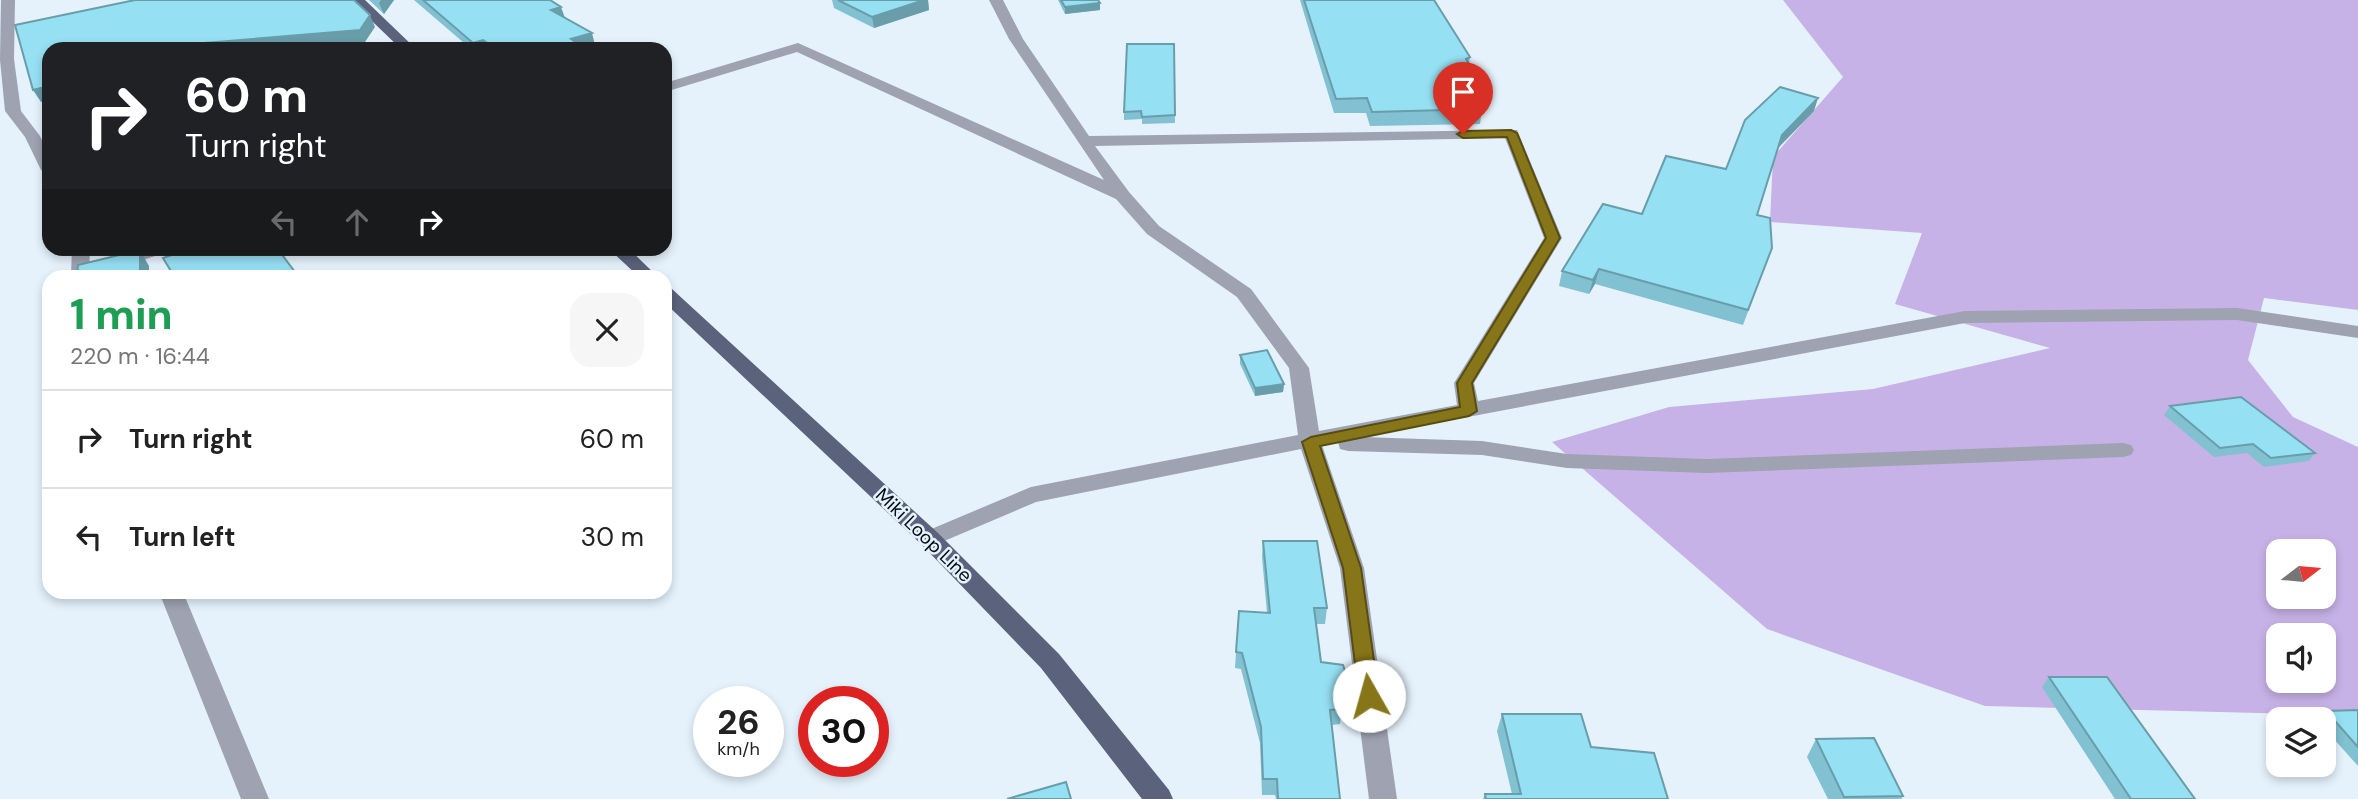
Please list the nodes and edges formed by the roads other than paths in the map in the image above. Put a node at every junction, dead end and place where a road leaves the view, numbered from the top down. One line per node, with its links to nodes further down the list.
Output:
1 (8, 0): 7 (street)
2 (357, 0): 4 (main road)
3 (996, 0): 6 (street)
4 (402, 42)
5 (672, 86): 8 (street)
6 (1084, 141): 8 (street); 15 (street)
7 (42, 156)
8 (1124, 196): 16 (street)
9 (139, 256): 11 (street)
10 (626, 256): 12 (main road)
11 (98, 270)
12 (641, 270)
13 (672, 299): 18 (main road, Miki Loop Line)
14 (2358, 332): 15 (street)
15 (1469, 411): 16 (street)
16 (1311, 442): 17 (street); 18 (street); 22 (street)
17 (2123, 450)
18 (930, 538): 21 (main road, Miki Loop Line)
19 (174, 599): 20 (street)
20 (255, 799)
21 (1159, 799)
22 (1383, 799)

